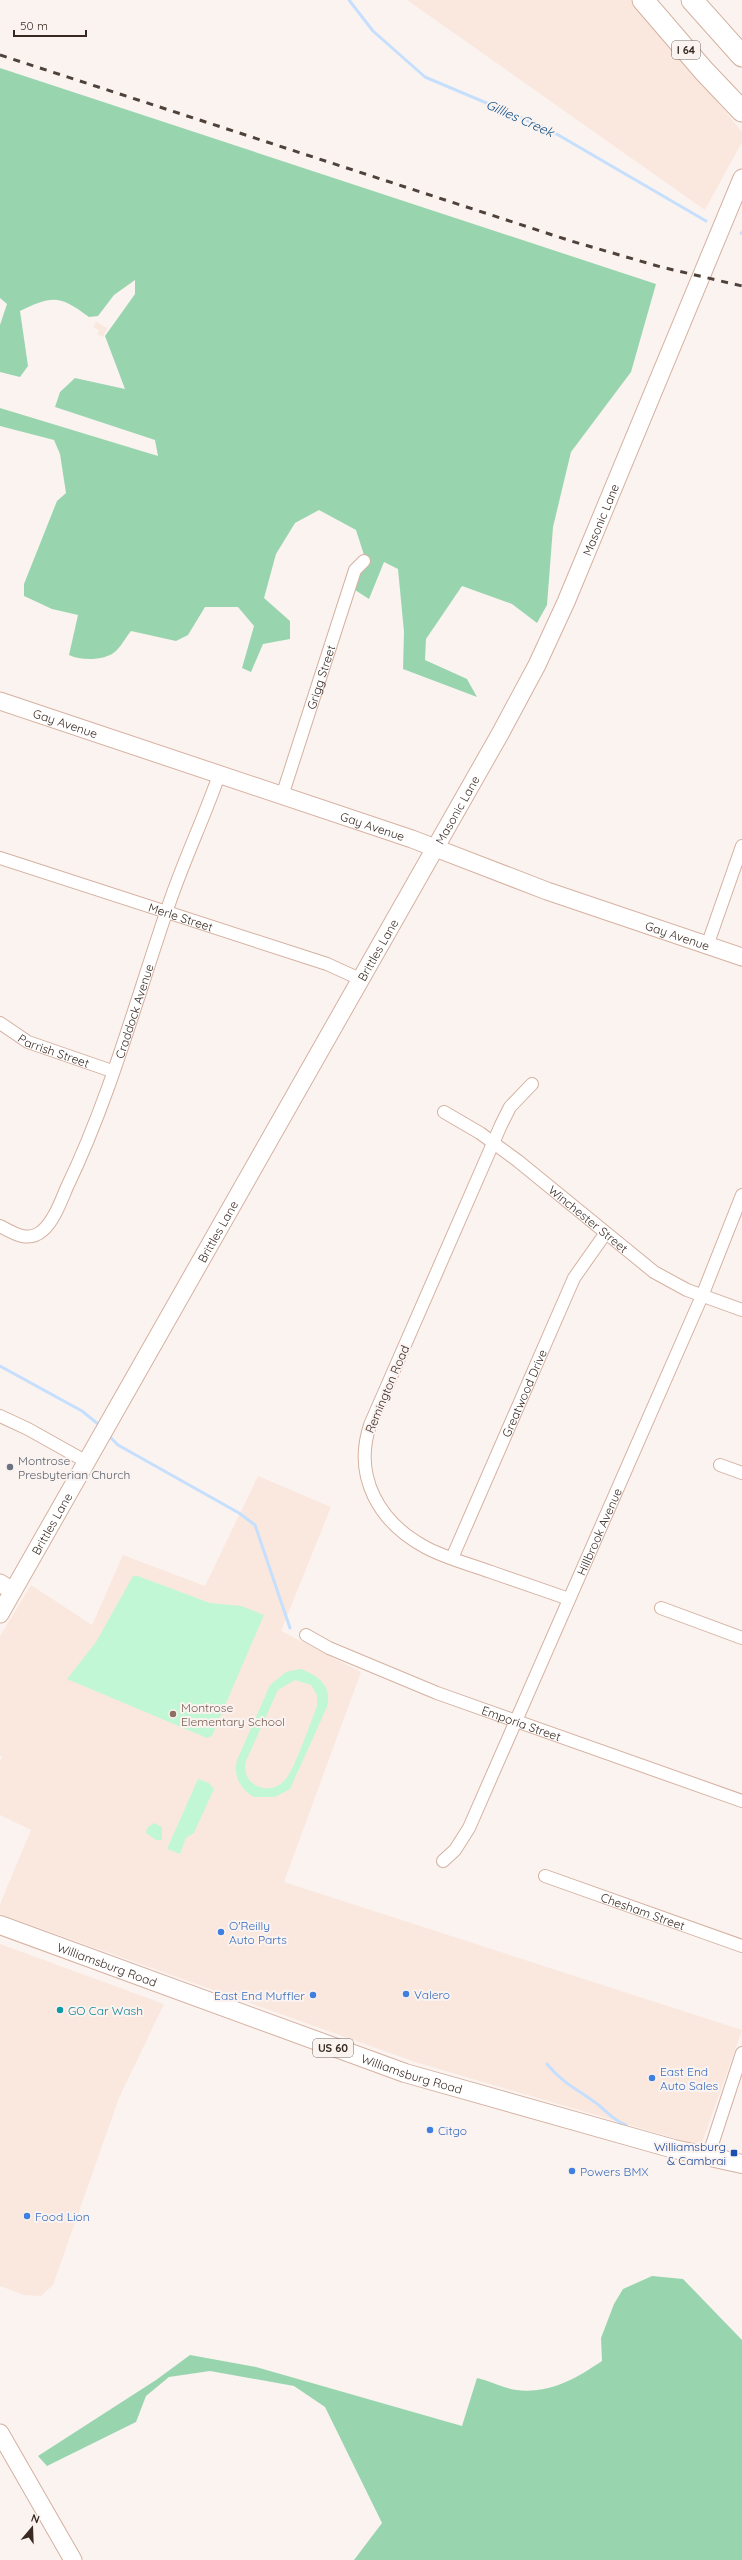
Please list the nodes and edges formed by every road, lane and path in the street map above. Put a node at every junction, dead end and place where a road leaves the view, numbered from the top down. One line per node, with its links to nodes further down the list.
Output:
1 (643, 0): 4 (highway, I 64)
2 (692, 0): 3 (highway)
3 (742, 56)
4 (736, 104)
5 (742, 178): 11 (main road, Masonic Lane)
6 (364, 561): 9 (street, Grigg Street)
7 (0, 701): 8 (main road, Gay Avenue)
8 (219, 775): 9 (main road, Gay Avenue); 13 (street, Craddock Avenue)
9 (282, 796): 11 (main road, Gay Avenue)
10 (742, 846): 14 (street)
11 (434, 848): 14 (main road, Gay Avenue); 16 (main road, Brittles Lane)
12 (0, 858): 13 (street, Merle Street)
13 (166, 912): 16 (street, Merle Street); 18 (street, Craddock Avenue)
14 (707, 946): 15 (main road, Gay Avenue)
15 (742, 958)
16 (360, 979): 28 (main road, Brittles Lane)
17 (0, 1023): 18 (street, Parrish Street)
18 (112, 1071): 23 (street, Craddock Avenue)
19 (532, 1084): 21 (street, Remington Road)
20 (444, 1112): 21 (street, Winchester Street)
21 (493, 1143): 24 (street, Winchester Street); 31 (street, Remington Road)
22 (742, 1195): 25 (street, Hillbrook Avenue)
23 (0, 1226)
24 (605, 1234): 25 (street, Winchester Street); 31 (street, Greatwood Drive)
25 (702, 1296): 26 (street, Winchester Street); 33 (street, Hillbrook Avenue)
26 (742, 1310)
27 (0, 1416): 28 (street)
28 (87, 1462): 32 (main road, Brittles Lane)
29 (720, 1466): 30 (street)
30 (742, 1473)
31 (452, 1558): 33 (street, Remington Road)
32 (6, 1587): 35 (main road, Brittles Lane)
33 (569, 1599): 38 (street, Hillbrook Avenue)
34 (661, 1608): 37 (street)
35 (0, 1614)
36 (306, 1635): 38 (street, Emporia Street)
37 (742, 1638)
38 (515, 1721): 39 (street, Emporia Street); 40 (street, Hillbrook Avenue)
39 (742, 1800)
40 (443, 1861)
41 (544, 1876): 43 (street, Chesham Street)
42 (0, 1925): 45 (main road, Williamsburg Road / US 60)
43 (742, 1946)
44 (742, 2054): 45 (street)
45 (708, 2156): 46 (main road, Williamsburg Road / US 60)
46 (742, 2164)
47 (0, 2433): 48 (main road)
48 (73, 2560)

